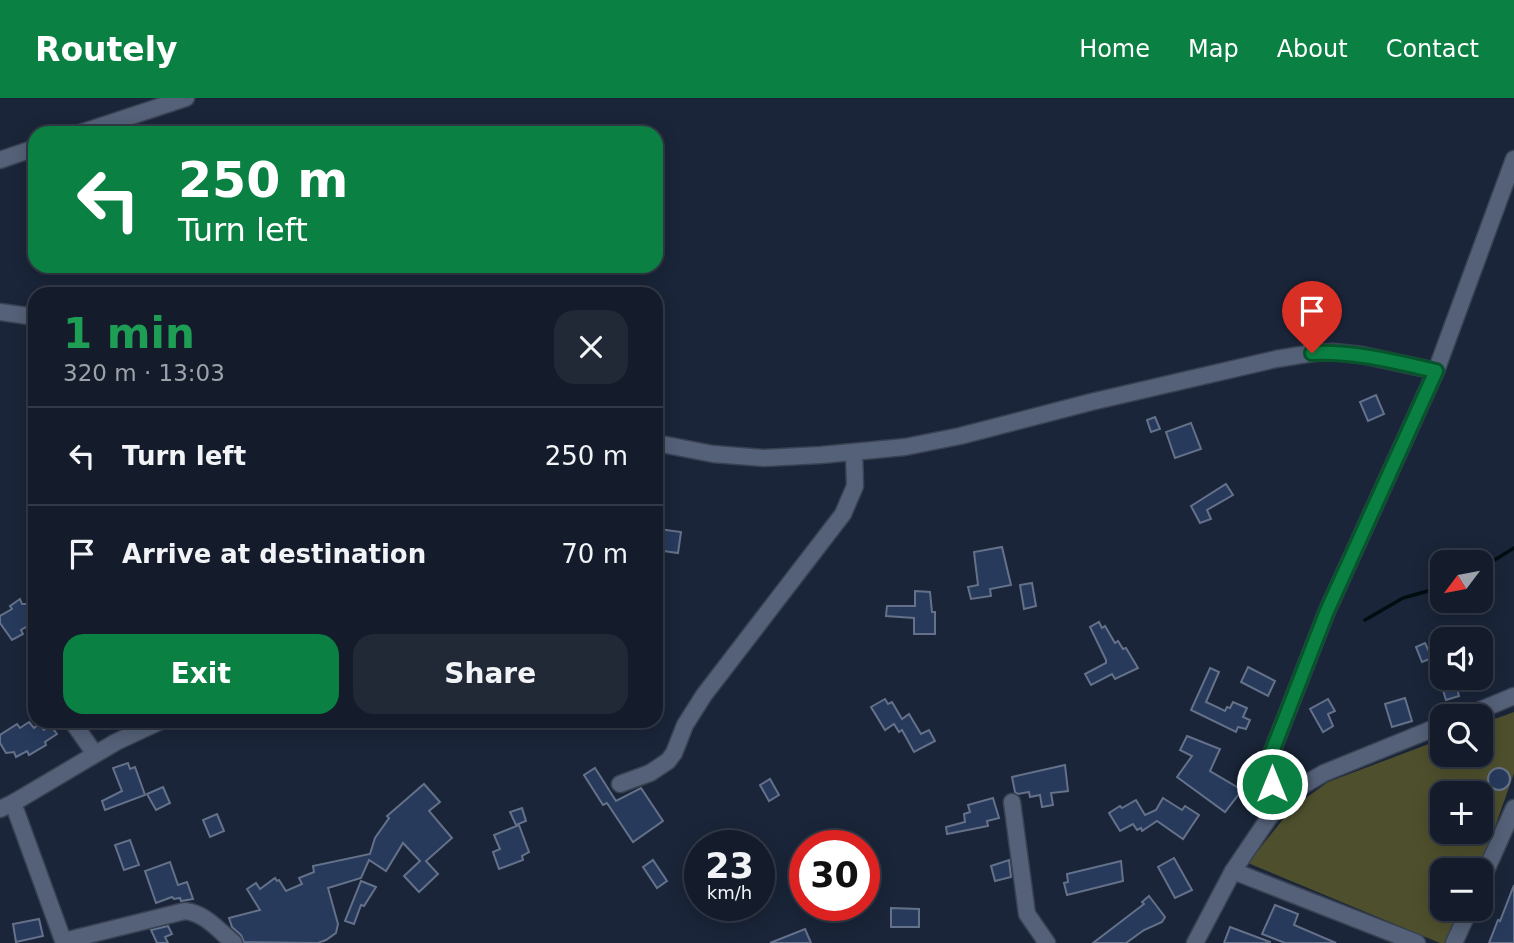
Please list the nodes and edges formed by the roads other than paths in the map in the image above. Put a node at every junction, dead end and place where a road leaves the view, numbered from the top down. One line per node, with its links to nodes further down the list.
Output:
1 (186, 98): 2 (street)
2 (101, 126)
3 (28, 150): 5 (street)
4 (1514, 159): 8 (street)
5 (0, 160)
6 (0, 313): 7 (street)
7 (28, 316)
8 (1436, 371): 10 (street); 18 (street)
9 (663, 444): 10 (street)
10 (854, 452): 17 (street)
11 (1514, 696): 12 (street)
12 (1493, 705)
13 (77, 728): 16 (street)
14 (146, 728): 16 (street)
15 (1430, 730): 18 (street)
16 (95, 754): 20 (street)
17 (620, 784)
18 (1283, 797): 23 (street)
19 (1012, 802): 27 (street)
20 (7, 806): 25 (street)
21 (1514, 808): 22 (street)
22 (1492, 858)
23 (1233, 871): 28 (street); 29 (street)
24 (1464, 921): 30 (street)
25 (64, 942): 26 (street)
26 (234, 943)
27 (1047, 943)
28 (1195, 943)
29 (1417, 943)
30 (1454, 943)

